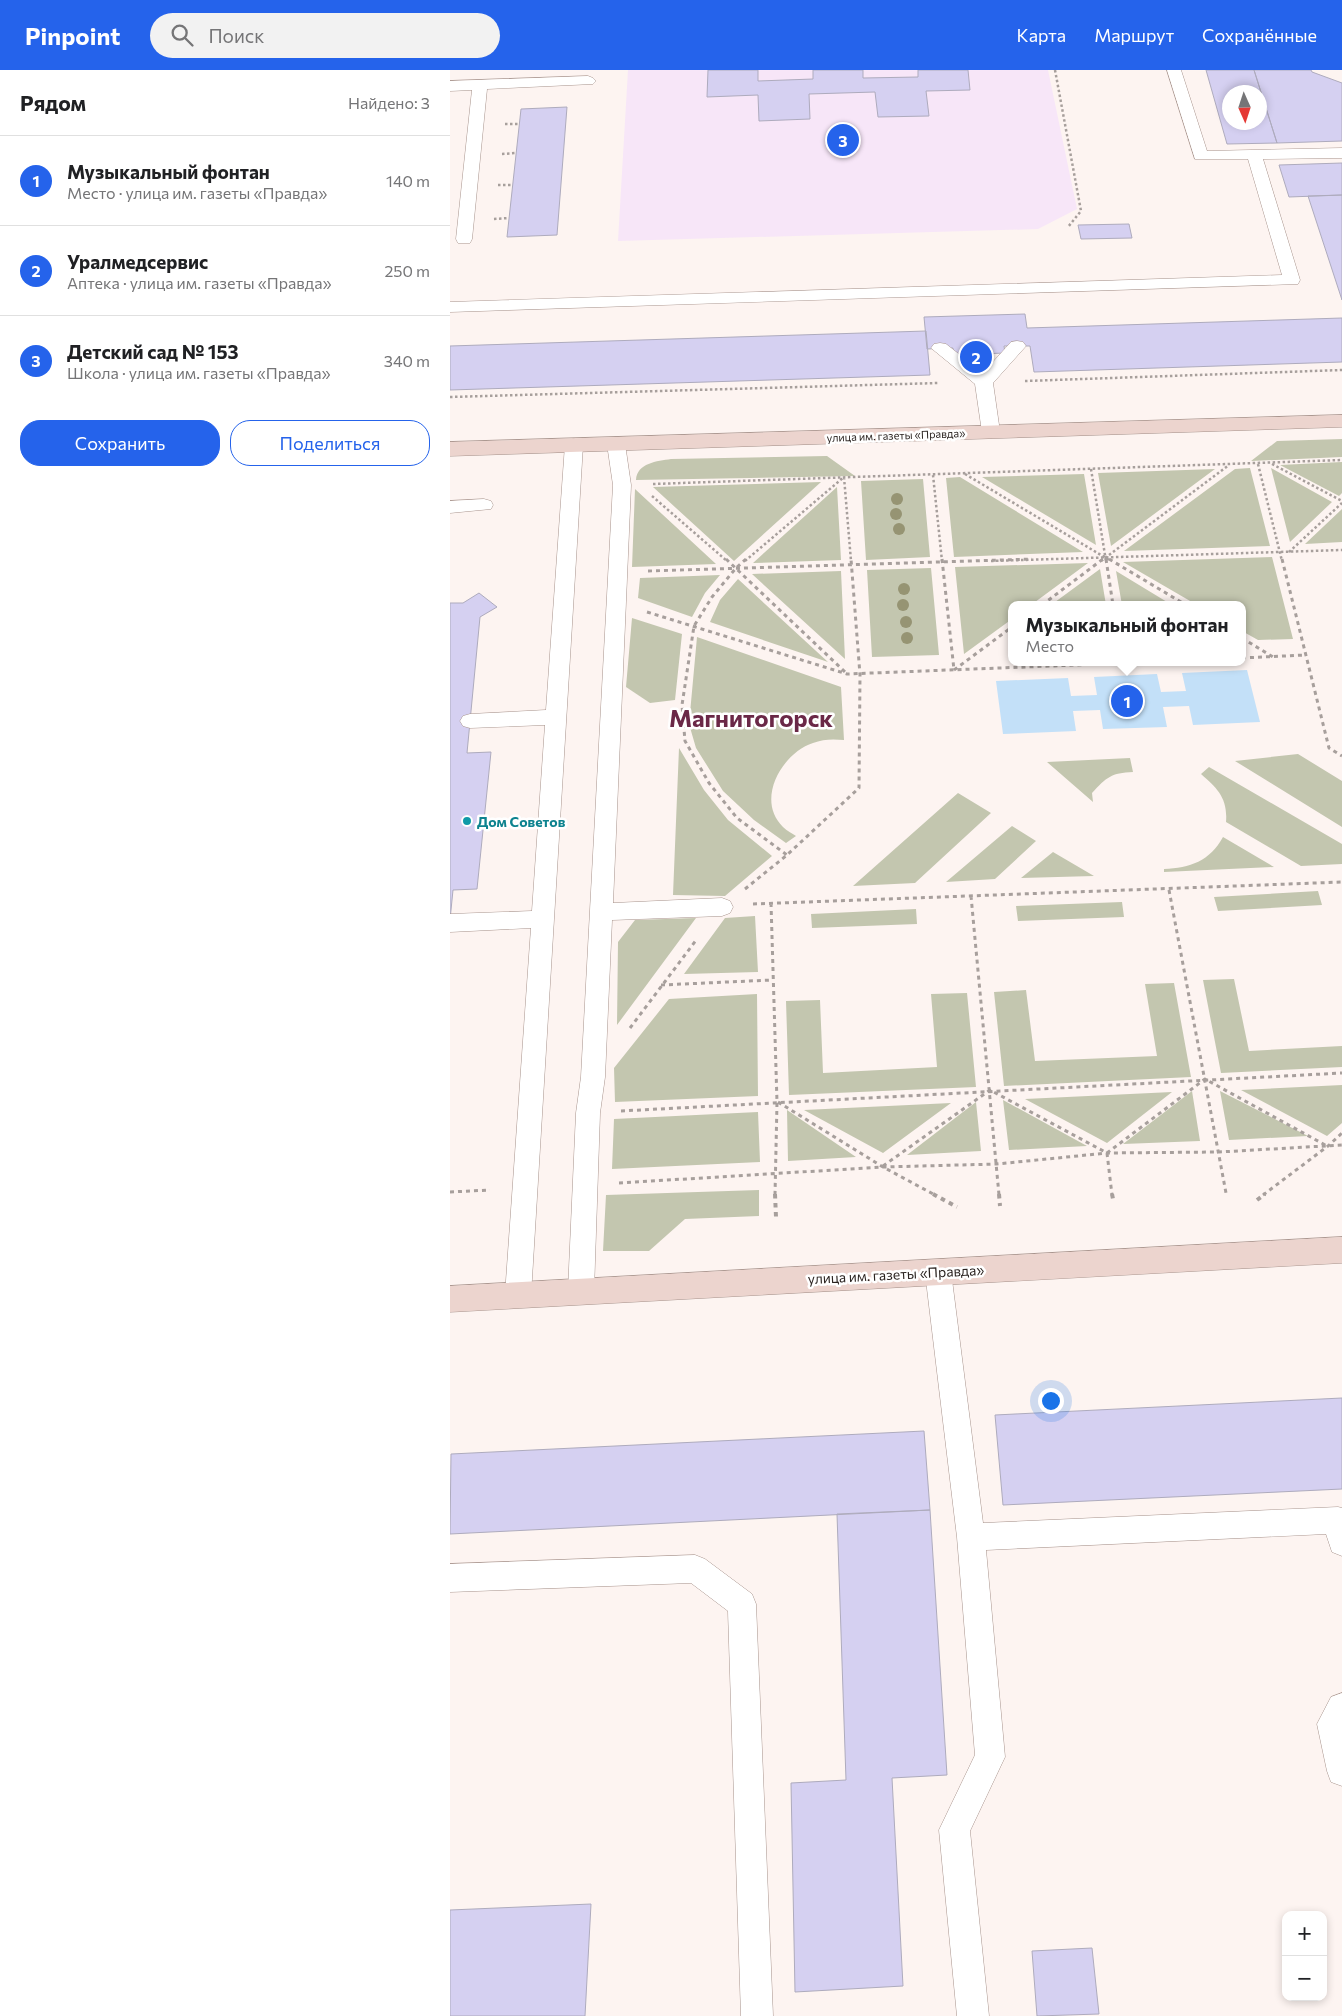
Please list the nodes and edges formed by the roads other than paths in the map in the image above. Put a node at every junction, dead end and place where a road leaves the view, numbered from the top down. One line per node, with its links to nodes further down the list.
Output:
1 (1174, 70): 5 (lane)
2 (588, 80): 3 (lane)
3 (480, 85): 4 (lane); 7 (lane)
4 (450, 86)
5 (1254, 154): 6 (lane); 8 (lane)
6 (1342, 154)
7 (464, 238)
8 (450, 308)
9 (1017, 346): 11 (lane)
10 (940, 348): 11 (lane)
11 (984, 382): 13 (lane)
12 (1342, 421): 13 (street, улица им. газеты «Правда»)
13 (991, 432): 14 (street, улица им. газеты «Правда»)
14 (616, 444): 15 (street, улица им. газеты «Правда»); 22 (lane)
15 (574, 445): 16 (street, улица им. газеты «Правда»); 19 (lane)
16 (450, 449)
17 (484, 505): 18 (lane)
18 (450, 507)
19 (556, 717): 20 (lane); 23 (lane)
20 (470, 721)
21 (722, 907): 22 (lane)
22 (601, 912): 27 (lane)
23 (543, 919): 24 (lane); 28 (lane)
24 (450, 923)
25 (1342, 1250): 26 (street, улица им. газеты «Правда»)
26 (938, 1272): 27 (street, улица им. газеты «Правда»); 30 (lane)
27 (580, 1291): 28 (street, улица им. газеты «Правда»)
28 (518, 1295): 29 (street, улица им. газеты «Правда»)
29 (450, 1299)
30 (971, 1537): 31 (lane); 36 (lane)
31 (1342, 1542)
32 (450, 1578): 35 (lane)
33 (1342, 1708): 34 (lane)
34 (1342, 1771)
35 (757, 2016)
36 (974, 2016)

